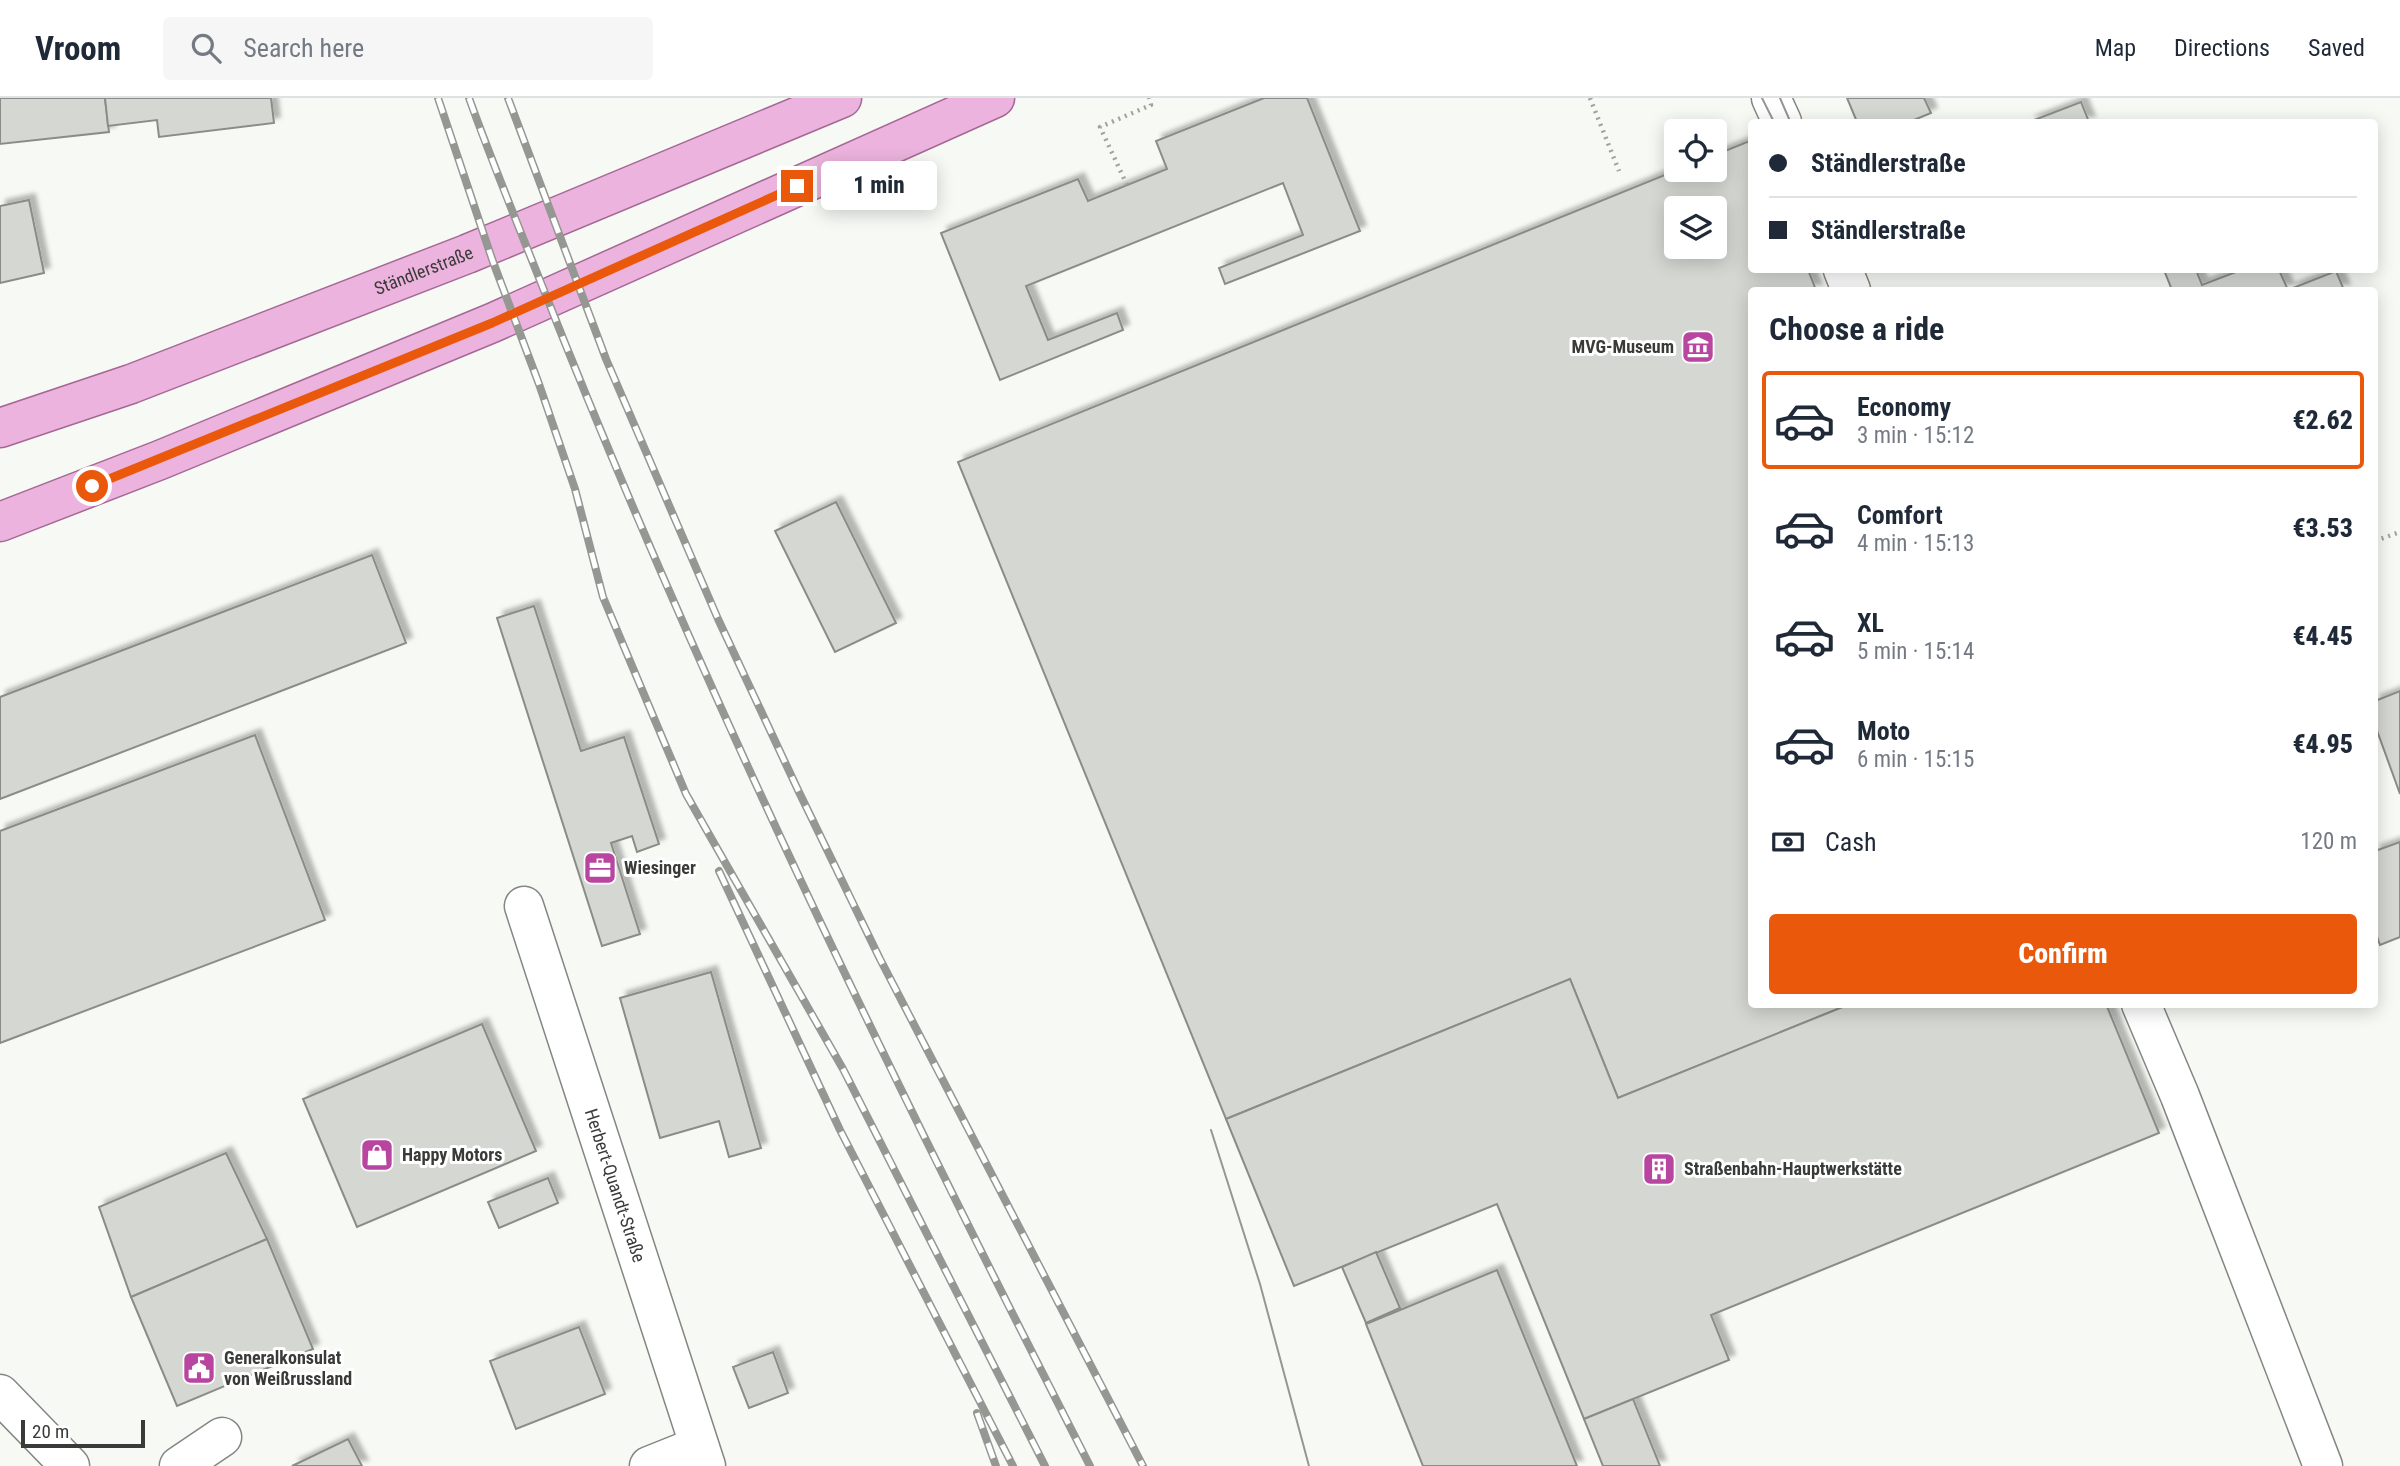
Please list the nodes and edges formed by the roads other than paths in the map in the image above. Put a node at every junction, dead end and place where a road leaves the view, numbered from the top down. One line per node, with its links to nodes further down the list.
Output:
1 (842, 98): 5 (main road, Ständlerstraße)
2 (995, 98): 6 (main road)
3 (1771, 98): 4 (street)
4 (1781, 119)
5 (0, 428)
6 (0, 522)
7 (524, 906): 11 (street, Herbert-Quandt-Straße)
8 (2143, 1008): 15 (street)
9 (0, 1394): 12 (street)
10 (222, 1437): 13 (street)
11 (702, 1456): 14 (street)
12 (70, 1466)
13 (179, 1466)
14 (649, 1466)
15 (2323, 1466)

